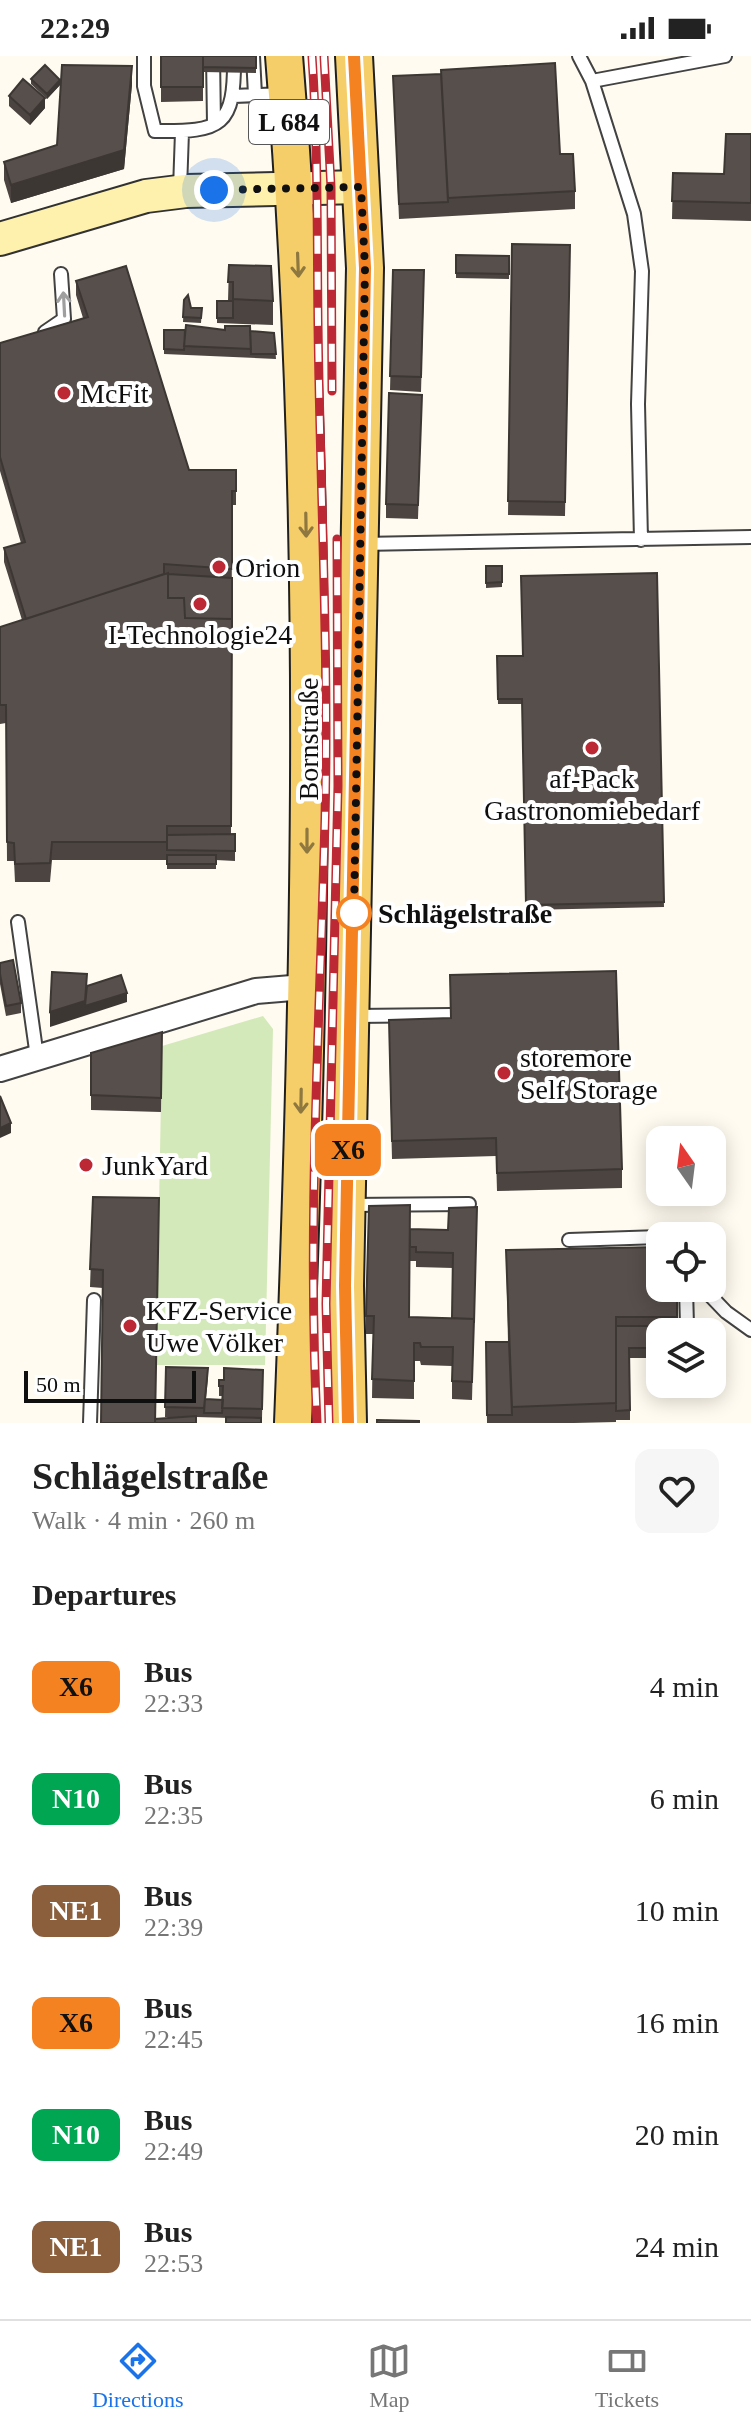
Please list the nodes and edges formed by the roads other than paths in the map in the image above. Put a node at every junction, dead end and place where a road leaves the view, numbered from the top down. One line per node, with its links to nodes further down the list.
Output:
1 (144, 56): 13 (lane)
2 (213, 56): 12 (lane)
3 (234, 56): 11 (lane)
4 (253, 56): 10 (lane)
5 (284, 56): 10 (main road, Bornstraße / L 684)
6 (354, 56): 15 (main road, Bornstraße / L 684)
7 (579, 56): 9 (lane)
8 (725, 56): 9 (lane)
9 (592, 81): 21 (lane)
10 (271, 95): 11 (lane); 14 (main road, Bornstraße / L 684)
11 (234, 96): 12 (lane)
12 (214, 124): 13 (lane)
13 (182, 132): 16 (lane)
14 (293, 187): 15 (street); 16 (street); 24 (main road, Bornstraße / L 684, one-way to 24)
15 (361, 187): 22 (main road, Bornstraße / L 684)
16 (180, 192): 17 (street)
17 (0, 239)
18 (61, 274): 19 (lane, one-way to 18)
19 (26, 339)
20 (751, 537): 21 (lane)
21 (641, 540): 22 (lane)
22 (360, 544): 26 (main road, Bornstraße / L 684)
23 (18, 922): 27 (lane)
24 (304, 987): 27 (street); 37 (main road, Bornstraße / L 684, one-way to 37)
25 (451, 1015): 26 (lane)
26 (352, 1016): 30 (main road, Bornstraße / L 684)
27 (37, 1057): 28 (street)
28 (0, 1069)
29 (469, 1204): 30 (lane)
30 (347, 1205): 38 (main road, Bornstraße / L 684)
31 (646, 1237): 32 (lane)
32 (569, 1240)
33 (94, 1300): 36 (lane)
34 (716, 1302): 35 (lane)
35 (751, 1330)
36 (90, 1423)
37 (293, 1423)
38 (348, 1423)

